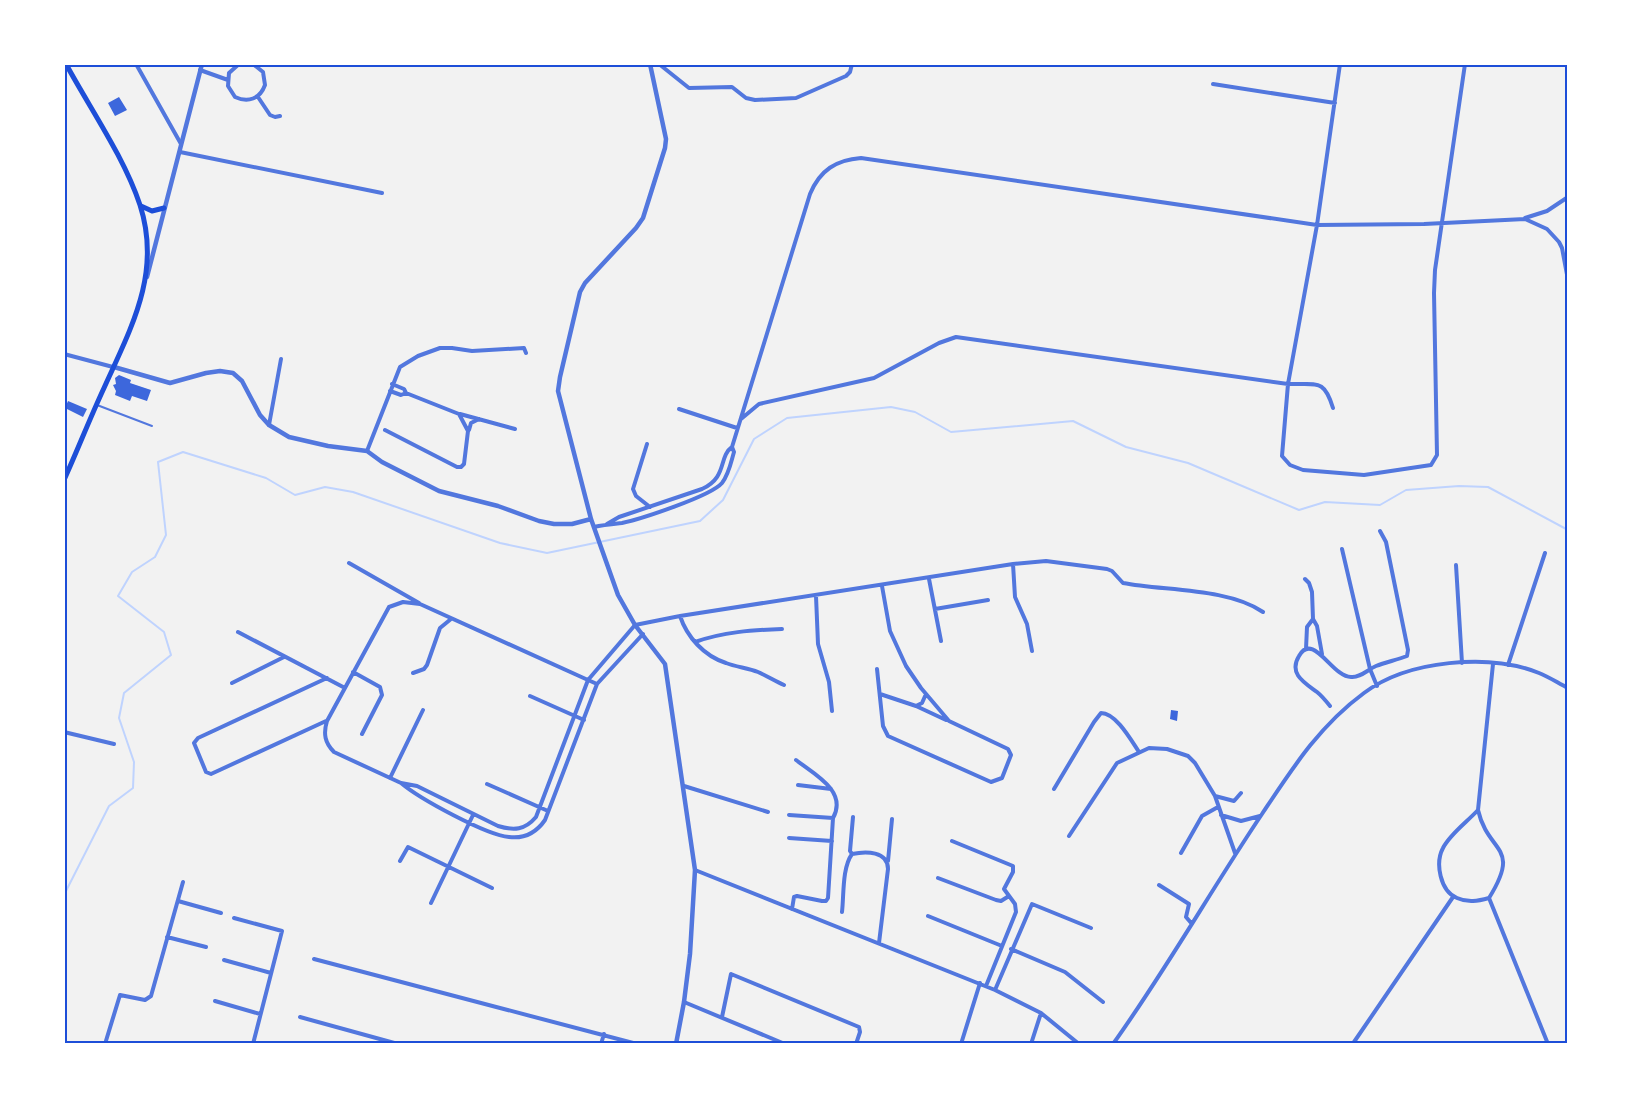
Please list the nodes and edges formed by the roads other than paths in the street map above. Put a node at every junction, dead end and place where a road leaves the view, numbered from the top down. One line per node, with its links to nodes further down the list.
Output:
1 (136, 64): 16 (street)
2 (239, 64): 11 (street)
3 (254, 64): 13 (street)
4 (650, 64): 52 (street)
5 (659, 64): 6 (street)
6 (852, 64)
7 (1340, 64): 14 (street)
8 (1465, 64): 23 (street)
9 (66, 65): 20 (main road)
10 (201, 67): 11 (street); 16 (street)
11 (228, 80): 13 (street)
12 (1213, 84): 14 (street)
13 (258, 97): 15 (street)
14 (1335, 103): 24 (street)
15 (280, 116)
16 (182, 144): 17 (street)
17 (180, 152): 18 (street); 21 (street)
18 (382, 193)
19 (1568, 197): 22 (street)
20 (140, 206): 21 (main road); 26 (main road)
21 (164, 208): 26 (street)
22 (1525, 219): 23 (street); 25 (street)
23 (1441, 223): 24 (street); 32 (street)
24 (1317, 225): 32 (street); 40 (street)
25 (1568, 280)
26 (146, 281): 30 (main road)
27 (526, 353): 31 (street)
28 (64, 354): 30 (street)
29 (281, 359): 41 (street)
30 (114, 367): 35 (main road); 41 (street)
31 (392, 384): 33 (street); 34 (street)
32 (1288, 384): 36 (street); 40 (street)
33 (390, 391): 34 (street); 49 (street)
34 (406, 393): 38 (street)
35 (97, 405): 42 (lane); 50 (main road)
36 (1333, 408)
37 (679, 409): 43 (street)
38 (459, 414): 39 (street); 46 (street)
39 (479, 419): 44 (street); 46 (street)
40 (740, 420): 43 (street)
41 (269, 425): 49 (street)
42 (152, 426)
43 (737, 428): 48 (street)
44 (515, 429)
45 (385, 430): 46 (street)
46 (468, 431)
47 (647, 444): 51 (street)
48 (732, 447): 51 (street); 53 (street)
49 (367, 451): 52 (street)
50 (64, 480)
51 (650, 507): 53 (street)
52 (591, 519): 54 (street)
53 (607, 524): 54 (street)
54 (594, 527): 72 (street)
55 (1380, 531): 86 (street)
56 (1342, 549): 86 (street)
57 (1545, 553): 84 (street)
58 (349, 563): 66 (street)
59 (1013, 564): 61 (street); 68 (street); 79 (street)
60 (1456, 565): 82 (street)
61 (929, 579): 63 (street); 67 (street)
62 (1305, 579): 71 (street)
63 (882, 586): 64 (street); 98 (street)
64 (816, 596): 69 (street); 103 (street)
65 (988, 600): 67 (street)
66 (420, 604): 70 (street); 87 (street)
67 (935, 609): 76 (street)
68 (1263, 612)
69 (680, 616): 72 (street); 77 (street)
70 (451, 619): 88 (street); 90 (street)
71 (1313, 619): 78 (street); 80 (street)
72 (635, 625): 75 (street); 90 (street)
73 (782, 629): 77 (street)
74 (238, 632): 81 (street)
75 (643, 634): 92 (street); 119 (street)
76 (941, 641)
77 (695, 642): 93 (street)
78 (1306, 649): 80 (street); 101 (street)
79 (1032, 651)
80 (1323, 655): 86 (street)
81 (284, 656): 89 (street); 91 (street)
82 (1462, 663): 83 (street); 94 (street)
83 (1493, 664): 84 (street); 127 (street)
84 (1508, 665): 96 (street)
85 (878, 669): 97 (street)
86 (1370, 669): 94 (street)
87 (353, 672): 95 (street); 109 (street)
88 (413, 673)
89 (327, 678): 95 (street); 106 (street)
90 (588, 680): 92 (street); 104 (street)
91 (232, 683)
92 (597, 684): 105 (street)
93 (784, 685)
94 (1377, 686): 134 (street)
95 (345, 688): 106 (street)
96 (1568, 688)
97 (880, 694): 100 (street); 107 (street)
98 (926, 694): 100 (street); 107 (street)
99 (530, 696): 104 (street)
100 (916, 706): 107 (street)
101 (1330, 706)
102 (423, 710): 115 (street)
103 (832, 711)
104 (574, 716): 105 (street); 113 (street)
105 (584, 720): 114 (street)
106 (327, 721): 115 (street)
107 (949, 721)
108 (64, 732): 110 (street)
109 (362, 734)
110 (114, 744)
111 (1139, 752): 121 (street); 123 (street); 139 (street)
112 (796, 760): 120 (street)
113 (556, 765): 114 (street); 126 (street)
114 (565, 767): 129 (street)
115 (390, 778): 116 (street)
116 (401, 783): 124 (street); 128 (street)
117 (487, 784): 126 (street)
118 (798, 785): 120 (street)
119 (684, 786): 130 (street); 149 (street)
120 (832, 789): 136 (street)
121 (1054, 789)
122 (1241, 793): 123 (street)
123 (1215, 796): 125 (street)
124 (453, 804): 128 (street); 131 (street)
125 (1218, 807): 133 (street); 143 (street)
126 (540, 808): 129 (street); 131 (street)
127 (1478, 810): 155 (street); 156 (street)
128 (449, 811): 138 (street)
129 (548, 811): 138 (street)
130 (768, 812)
131 (473, 814): 138 (street)
132 (789, 815): 136 (street)
133 (1221, 815): 134 (street); 144 (street)
134 (1260, 816): 144 (street)
135 (853, 817): 145 (street)
136 (833, 818): 141 (street)
137 (892, 819): 147 (street)
138 (469, 822): 148 (street)
139 (1069, 836)
140 (789, 838): 141 (street)
141 (832, 841): 159 (street)
142 (952, 841): 154 (street)
143 (1181, 853)
144 (1235, 853): 164 (street)
145 (852, 854): 147 (street); 160 (street)
146 (400, 861): 148 (street)
147 (888, 861): 167 (street)
148 (448, 867): 153 (street); 158 (street)
149 (695, 870): 159 (street); 178 (street)
150 (938, 878): 154 (street)
151 (183, 882): 157 (street)
152 (1160, 885): 164 (street)
153 (492, 888)
154 (1009, 896): 168 (street)
155 (1453, 897): 156 (street); 185 (street)
156 (1489, 898): 198 (street)
157 (178, 901): 161 (street); 166 (street)
158 (431, 903)
159 (792, 909): 167 (street)
160 (842, 912)
161 (221, 913)
162 (928, 916): 168 (street)
163 (234, 918): 173 (street)
164 (1192, 924): 197 (street)
165 (1091, 928): 170 (street)
166 (167, 937): 169 (street); 186 (street)
167 (879, 943): 174 (street)
168 (1002, 946): 175 (street)
169 (206, 947)
170 (1011, 949): 176 (street); 179 (street)
171 (314, 959): 184 (street)
172 (224, 960): 173 (street)
173 (271, 973): 181 (street)
174 (980, 983): 175 (street); 194 (street)
175 (986, 986): 176 (street)
176 (995, 990): 180 (street)
177 (215, 1001): 181 (street)
178 (684, 1002): 183 (street); 191 (street)
179 (1103, 1002)
180 (1041, 1013): 195 (street); 196 (street)
181 (261, 1014): 187 (street)
182 (300, 1017): 188 (street)
183 (722, 1017): 192 (street); 193 (street)
184 (604, 1034): 189 (street); 190 (street)
185 (1353, 1042)
186 (105, 1044)
187 (253, 1044)
188 (398, 1044)
189 (601, 1044)
190 (637, 1044)
191 (676, 1044)
192 (785, 1044)
193 (856, 1044)
194 (961, 1044)
195 (1030, 1044)
196 (1079, 1044)
197 (1113, 1044)
198 (1548, 1044)

